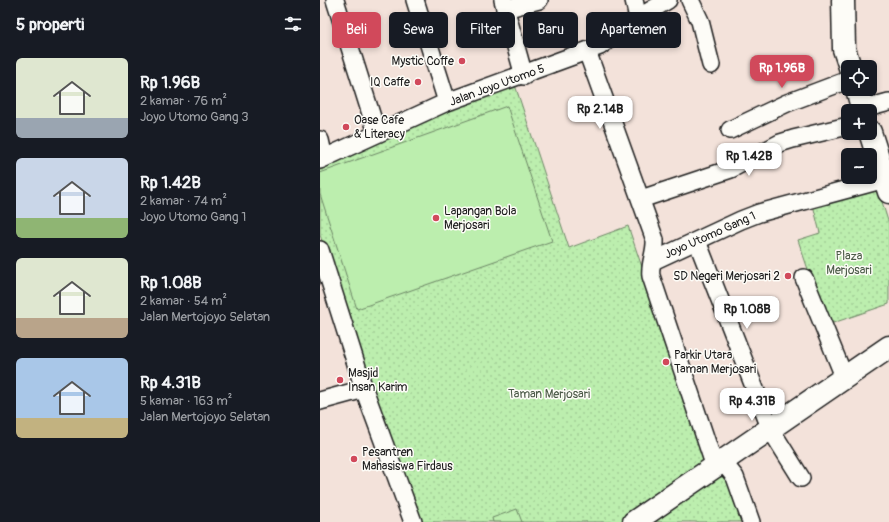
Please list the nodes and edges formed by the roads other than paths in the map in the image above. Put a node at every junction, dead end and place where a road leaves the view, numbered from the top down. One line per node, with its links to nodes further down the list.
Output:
1 (335, 0): 22 (street)
2 (415, 0): 17 (street)
3 (539, 0): 8 (street)
4 (634, 0): 9 (street)
5 (668, 0): 10 (street, Jalan Joyo Utomo 5)
6 (690, 0): 14 (street)
7 (843, 0): 13 (main road)
8 (504, 5): 15 (street)
9 (637, 12)
10 (648, 12)
11 (595, 48): 12 (street, Jalan Joyo Utomo 5)
12 (587, 51): 15 (street, Jalan Joyo Utomo 5); 27 (street)
13 (848, 60)
14 (712, 65)
15 (524, 76): 17 (street, Jalan Joyo Utomo 5)
16 (841, 83): 21 (street)
17 (447, 102): 22 (street, Jalan Joyo Utomo 5)
18 (889, 102): 19 (street)
19 (861, 103)
20 (841, 128): 27 (street)
21 (730, 130)
22 (376, 133): 25 (street, Jalan Joyo Utomo 5)
23 (320, 140): 25 (street)
24 (873, 140): 26 (main road)
25 (322, 159)
26 (887, 185): 28 (street, Joyo Utomo Gang 1)
27 (641, 199): 30 (street)
28 (697, 241): 30 (street, Joyo Utomo Gang 1); 36 (street)
29 (320, 250): 34 (street)
30 (653, 261): 37 (street)
31 (804, 278): 33 (street)
32 (889, 348): 33 (main road)
33 (845, 379): 36 (main road)
34 (364, 389): 35 (street); 39 (street)
35 (320, 401)
36 (771, 430): 37 (main road); 38 (street)
37 (719, 464): 40 (main road); 41 (street)
38 (801, 478)
39 (413, 522)
40 (634, 522)
41 (751, 522)

